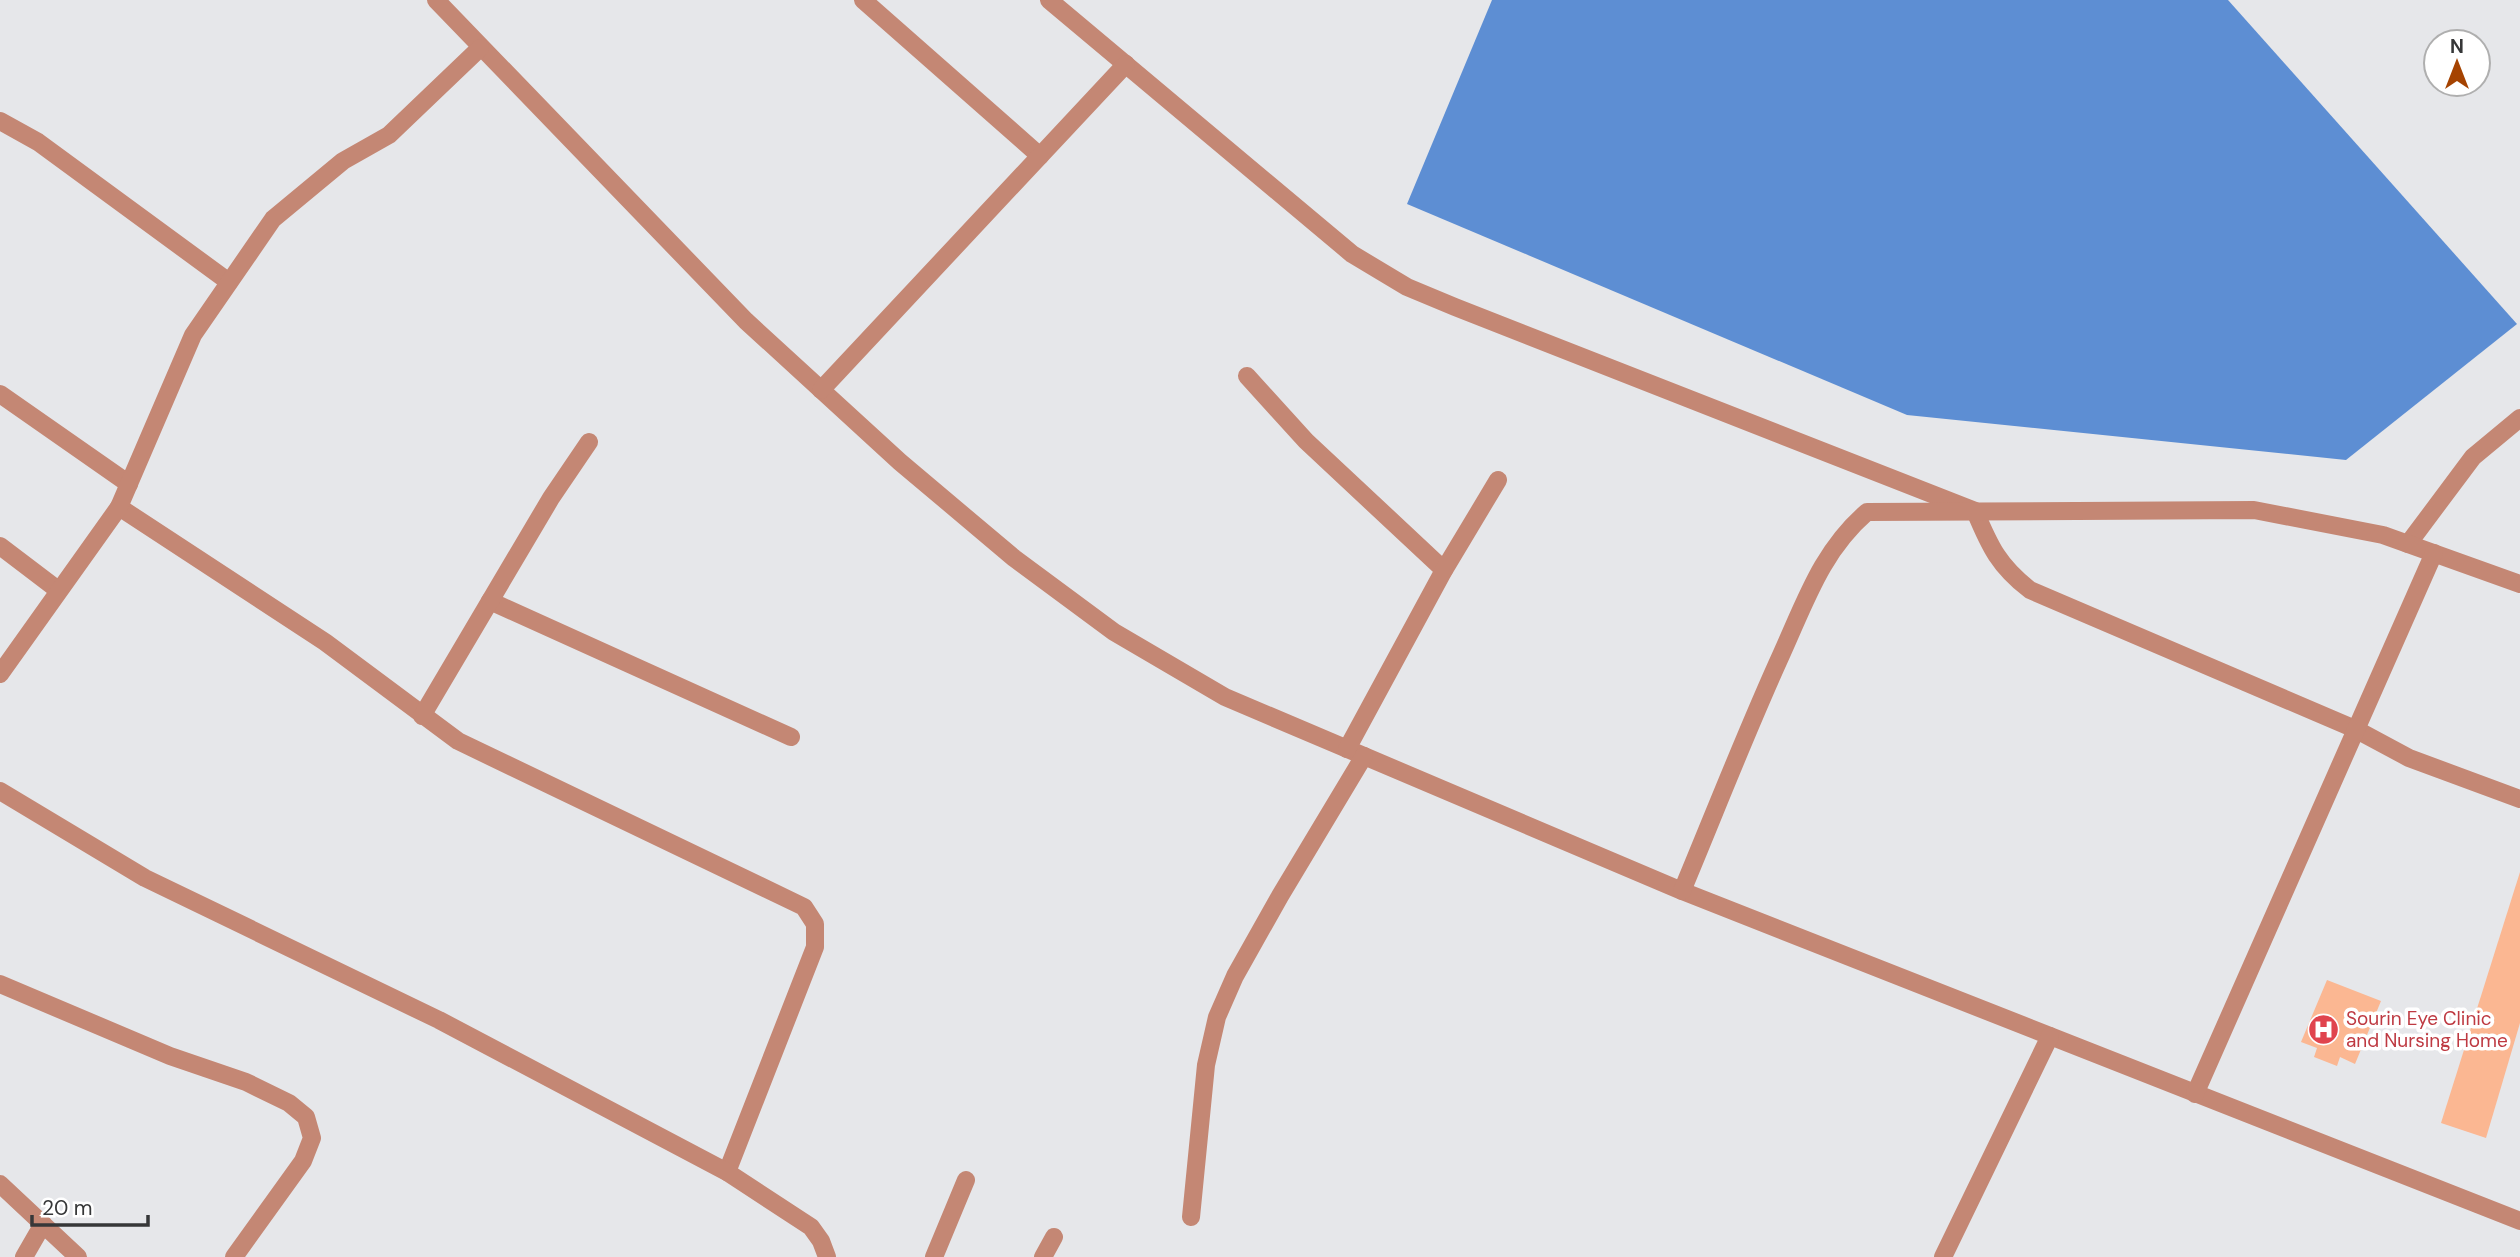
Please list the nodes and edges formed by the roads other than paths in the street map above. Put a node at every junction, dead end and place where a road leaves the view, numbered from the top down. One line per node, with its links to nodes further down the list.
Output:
1 (436, 0): 4 (street)
2 (863, 0): 7 (street)
3 (1049, 0): 5 (street)
4 (480, 48): 8 (street); 10 (street)
5 (1126, 65): 7 (street); 17 (street)
6 (0, 121): 8 (street)
7 (1040, 156): 10 (street)
8 (229, 282): 15 (street)
9 (1247, 376): 21 (street)
10 (821, 390): 29 (street)
11 (0, 394): 15 (street)
12 (2520, 418): 18 (street)
13 (589, 442): 24 (street)
14 (1498, 480): 21 (street)
15 (129, 484): 16 (street)
16 (119, 507): 23 (street); 26 (street)
17 (1975, 511): 18 (street); 27 (street); 33 (street)
18 (2408, 544): 20 (street)
19 (0, 546): 23 (street)
20 (2434, 553): 22 (street); 27 (street)
21 (1444, 570): 29 (street)
22 (2520, 584)
23 (58, 590): 25 (street)
24 (490, 601): 26 (street); 28 (street)
25 (0, 674)
26 (422, 716): 37 (street)
27 (2355, 729): 32 (street); 36 (street)
28 (791, 737)
29 (1347, 749): 30 (street)
30 (1364, 756): 33 (street); 40 (street)
31 (0, 791): 37 (street)
32 (2520, 799)
33 (1682, 891): 35 (street)
34 (0, 984): 46 (street)
35 (2050, 1036): 36 (street); 50 (street)
36 (2195, 1094): 41 (street)
37 (727, 1172): 47 (street)
38 (965, 1180): 48 (street)
39 (0, 1184): 42 (street)
40 (1191, 1217)
41 (2520, 1221)
42 (43, 1224): 44 (street); 45 (street)
43 (1054, 1237): 49 (street)
44 (24, 1257)
45 (78, 1257)
46 (234, 1257)
47 (827, 1257)
48 (934, 1257)
49 (1043, 1257)
50 (1943, 1257)

